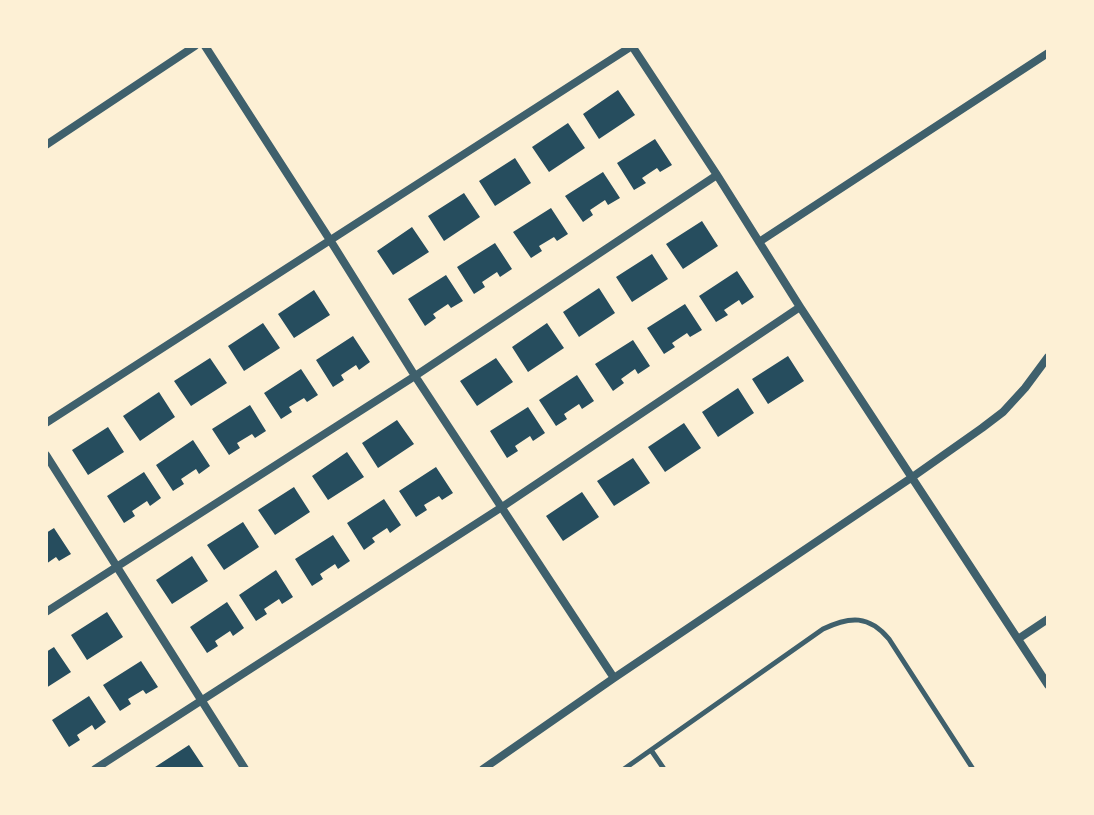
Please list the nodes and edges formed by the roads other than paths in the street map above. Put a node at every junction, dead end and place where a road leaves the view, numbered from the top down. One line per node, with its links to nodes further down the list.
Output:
1 (195, 46): 5 (street)
2 (205, 46): 7 (street)
3 (632, 46): 6 (street); 7 (street)
4 (1048, 53): 8 (street)
5 (46, 145)
6 (717, 175): 8 (street); 11 (street)
7 (330, 240): 11 (street); 12 (street)
8 (759, 242): 9 (street)
9 (800, 307): 14 (street); 15 (street)
10 (1048, 357): 14 (street)
11 (415, 376): 15 (street); 16 (street)
12 (46, 423)
13 (46, 455): 16 (street)
14 (911, 478): 19 (street); 20 (street)
15 (502, 507): 20 (street); 22 (street)
16 (117, 566): 17 (street); 22 (street)
17 (46, 612)
18 (1048, 619): 19 (street)
19 (1018, 639): 21 (street)
20 (614, 678): 26 (street)
21 (1048, 685)
22 (201, 699): 24 (street); 25 (street)
23 (651, 750): 27 (lane); 28 (lane); 29 (lane)
24 (95, 769)
25 (245, 769)
26 (483, 769)
27 (624, 769)
28 (664, 769)
29 (973, 769)

